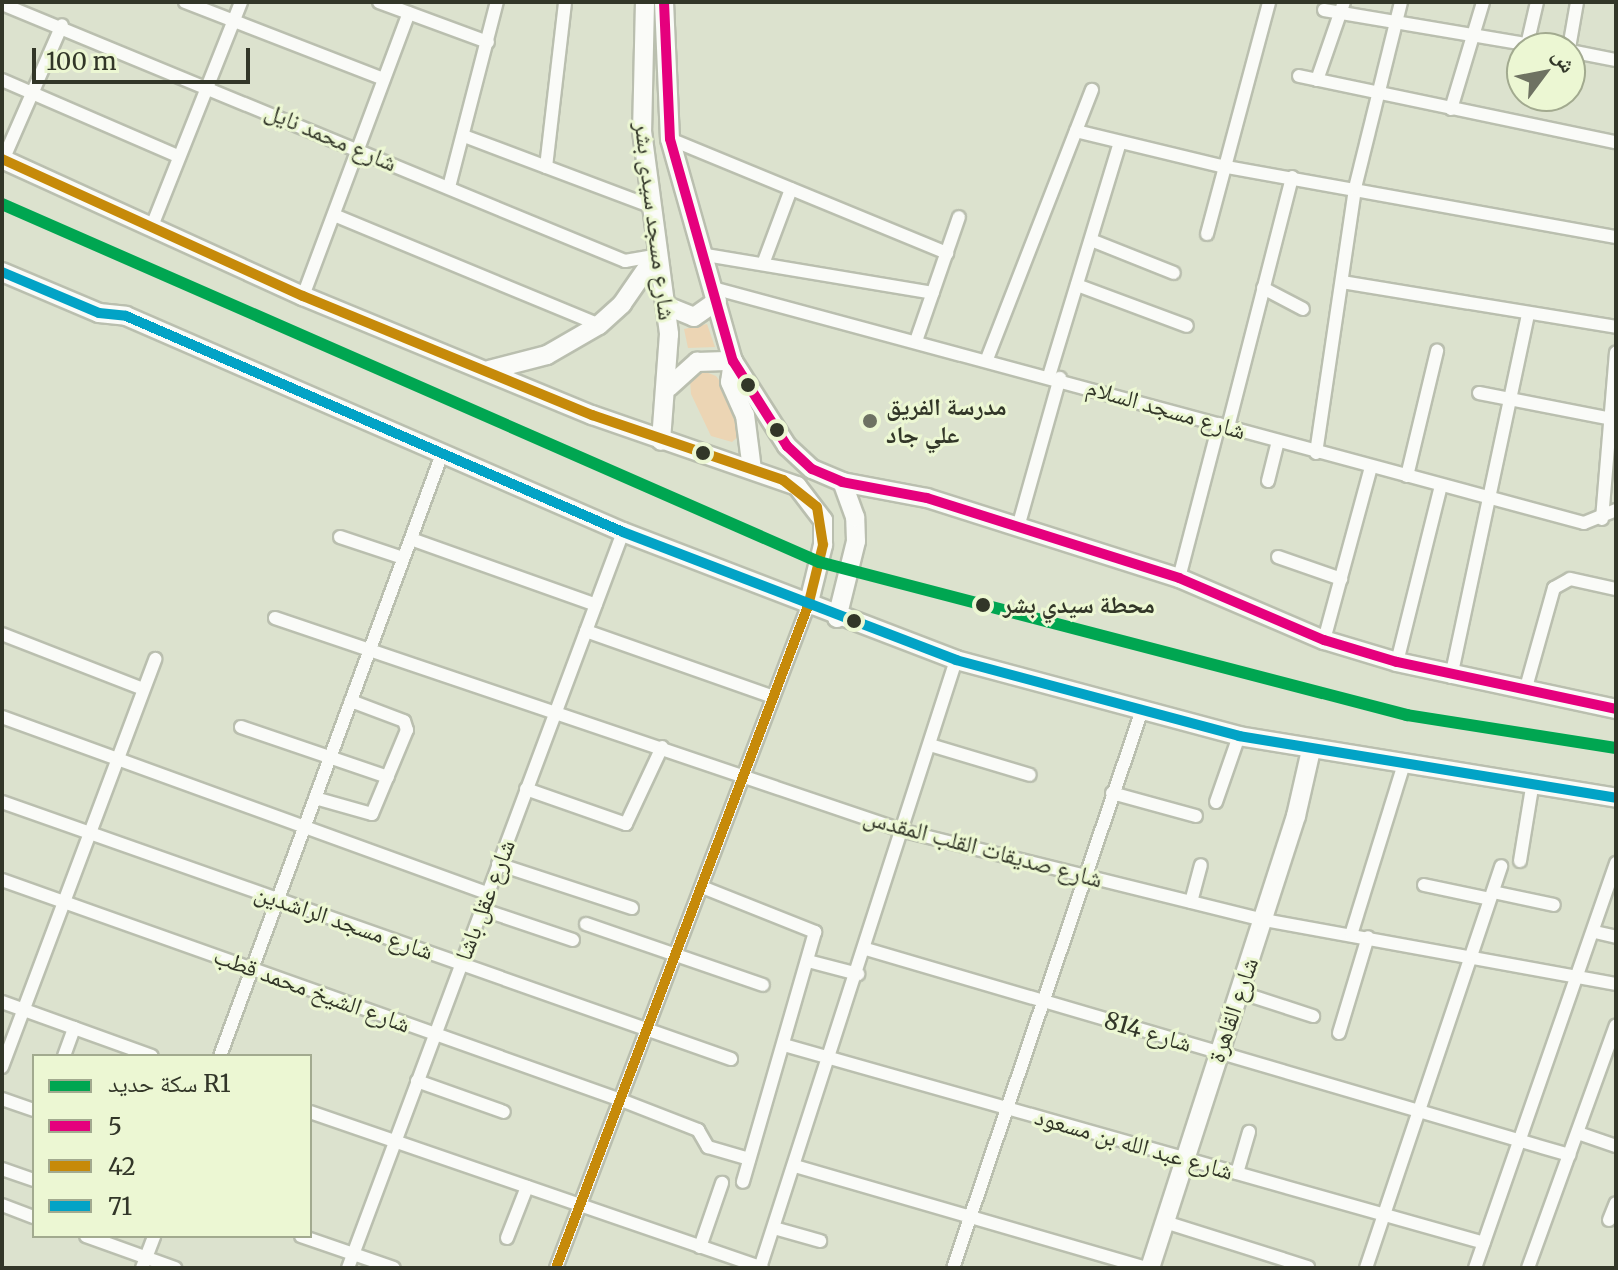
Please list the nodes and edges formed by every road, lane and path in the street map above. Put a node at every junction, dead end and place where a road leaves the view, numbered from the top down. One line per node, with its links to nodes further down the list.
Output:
1 (185, 2): 17 (street)
2 (241, 2): 17 (street)
3 (379, 2): 16 (street)
4 (497, 2): 24 (street)
5 (565, 2): 45 (street)
6 (645, 2): 50 (street, شارع مسجد سيدى بشر)
7 (664, 2): 38 (street, شارع مسجد سيدى بشر)
8 (1269, 2): 44 (street)
9 (1401, 2): 18 (street)
10 (1483, 2): 22 (street)
11 (1537, 2): 20 (street)
12 (1577, 2): 21 (street)
13 (6, 4): 19 (street, شارع محمد نايل)
14 (1342, 8): 15 (street); 18 (street); 30 (street)
15 (1324, 10)
16 (409, 13): 24 (street); 28 (street)
17 (233, 20): 28 (street); 31 (street)
18 (1394, 23): 22 (street); 34 (street)
19 (62, 25): 31 (street, شارع محمد نايل); 33 (street)
20 (1530, 32)
21 (1573, 32)
22 (1473, 34): 23 (street); 35 (street)
23 (1506, 41)
24 (488, 42): 37 (street)
25 (1586, 53): 26 (street)
26 (1616, 60)
27 (1299, 76): 30 (street)
28 (384, 79): 41 (street)
29 (2, 80): 33 (street)
30 (1317, 80): 34 (street)
31 (205, 84): 41 (street, شارع محمد نايل); 42 (street)
32 (1092, 90): 36 (street)
33 (32, 93): 42 (street); 43 (street)
34 (1378, 96): 35 (street); 48 (street)
35 (1451, 109): 39 (street)
36 (1076, 131): 40 (street); 78 (street)
37 (464, 136): 45 (street); 47 (street)
38 (670, 139): 49 (street); 59 (street, شارع مسجد سيدى بشر)
39 (1616, 142)
40 (1120, 143): 44 (street); 56 (street)
41 (358, 149): 47 (street, شارع محمد نايل); 51 (street)
42 (178, 156): 53 (street)
43 (3, 160): 53 (street)
44 (1221, 166): 46 (street); 54 (street)
45 (546, 167): 50 (street)
46 (1292, 177): 48 (street); 65 (street)
47 (449, 187): 57 (street, شارع محمد نايل)
48 (1355, 188): 55 (street); 63 (street)
49 (791, 189): 58 (street); 60 (street)
50 (650, 206): 57 (street, شارع مسجد سيدى بشر)
51 (334, 215): 68 (street); 72 (street)
52 (959, 217): 58 (street)
53 (152, 226): 68 (street)
54 (1207, 234)
55 (1616, 237)
56 (1091, 240): 62 (street); 64 (street)
57 (658, 252): 69 (street, شارع مسجد سيدى بشر); 72 (street)
58 (947, 253): 66 (street)
59 (700, 254): 60 (street); 67 (street, شارع مسجد سيدى بشر)
60 (763, 264): 66 (street)
61 (2, 272): 90 (street)
62 (1174, 273)
63 (1342, 282): 71 (street); 89 (street)
64 (1077, 285): 73 (street); 81 (street)
65 (1263, 288): 70 (street); 86 (street)
66 (933, 293): 75 (street)
67 (715, 294): 69 (street); 75 (street, شارع مسجد السلام); 79 (street, شارع مسجد سيدى بشر)
68 (303, 296): 80 (street)
69 (667, 306): 82 (street, شارع مسجد سيدى بشر)
70 (1303, 309)
71 (1528, 314): 74 (street); 84 (street)
72 (599, 325): 80 (street)
73 (1187, 326)
74 (1616, 327)
75 (916, 341): 78 (street, شارع مسجد السلام)
76 (1437, 351): 93 (street)
77 (1616, 353): 85 (street)
78 (987, 359): 81 (street, شارع مسجد السلام)
79 (733, 361): 82 (street); 92 (street); 95 (street, شارع مسجد سيدى بشر)
80 (489, 370): 87 (street)
81 (1055, 377): 86 (street, شارع مسجد السلام); 100 (street)
82 (669, 387): 87 (street, شارع مسجد سيدى بشر)
83 (1479, 393): 84 (street)
84 (1510, 399): 85 (street); 97 (street)
85 (1613, 419): 99 (street)
86 (1223, 426): 88 (street, شارع مسجد السلام); 106 (street)
87 (661, 441): 92 (street)
88 (1278, 441): 89 (street, شارع مسجد السلام); 94 (street)
89 (1316, 453): 91 (street, شارع مسجد السلام)
90 (442, 454): 101 (street); 103 (street)
91 (1371, 467): 93 (street, شارع مسجد السلام); 107 (street)
92 (752, 470): 110 (street)
93 (1407, 476): 96 (street, شارع مسجد السلام)
94 (1268, 481)
95 (842, 482): 100 (street, شارع مسجد سيدى بشر); 112 (street)
96 (1441, 485): 97 (street, شارع مسجد السلام); 119 (street)
97 (1490, 498): 99 (street, شارع مسجد السلام); 120 (street)
98 (1616, 510): 99 (street)
99 (1602, 519)
100 (1018, 527): 106 (street, شارع مسجد سيدى بشر)
101 (623, 532): 109 (street, شارع عقل باشا); 110 (street)
102 (340, 537): 105 (street)
103 (411, 539): 105 (street); 109 (street)
104 (1278, 557): 107 (street)
105 (403, 558): 116 (street)
106 (1179, 578): 115 (street, شارع مسجد سيدى بشر)
107 (1341, 579): 115 (street)
108 (1616, 589): 122 (street)
109 (596, 605): 113 (street, شارع عقل باشا)
110 (808, 606): 112 (street); 123 (street)
111 (275, 618): 116 (street, شارع صديقات القلب المقدس)
112 (837, 618): 118 (street)
113 (586, 631): 123 (street); 126 (street, شارع عقل باشا)
114 (2, 634): 121 (street)
115 (1324, 640): 119 (street, شارع مسجد سيدى بشر)
116 (371, 647): 124 (street); 126 (street, شارع صديقات القلب المقدس)
117 (155, 659): 121 (street)
118 (956, 660): 127 (street); 131 (street)
119 (1397, 662): 120 (street, شارع مسجد سيدى بشر)
120 (1451, 677): 122 (street, شارع مسجد سيدى بشر)
121 (143, 689): 135 (street)
122 (1525, 691): 125 (street, شارع مسجد سيدى بشر)
123 (773, 697): 137 (street)
124 (351, 701): 134 (street); 139 (street)
125 (1616, 709)
126 (556, 711): 132 (street, شارع صديقات القلب المقدس); 141 (street, شارع عقل باشا)
127 (1141, 713): 130 (street); 142 (street)
128 (2, 717): 135 (street)
129 (241, 727): 134 (street)
130 (1239, 736): 133 (street); 146 (street)
131 (930, 745): 138 (street); 149 (street)
132 (662, 747): 137 (street, شارع صديقات القلب المقدس); 141 (street)
133 (1311, 750): 136 (street); 168 (street, شارع القاهرة)
134 (330, 757): 139 (street); 143 (street)
135 (117, 759): 148 (street); 150 (street)
136 (1404, 764): 140 (street); 171 (street)
137 (743, 775): 149 (street, شارع صديقات القلب المقدس); 159 (street)
138 (1030, 775)
139 (388, 777): 143 (street)
140 (1532, 788): 144 (street); 151 (street)
141 (526, 789): 153 (street, شارع عقل باشا)
142 (1112, 793): 147 (street); 156 (street)
143 (315, 798): 148 (street)
144 (1616, 798)
145 (2, 802): 150 (street, شارع مسجد الراشدين)
146 (1216, 802)
147 (1196, 816)
148 (304, 827): 160 (street); 162 (street)
149 (904, 831): 156 (street, شارع صديقات القلب المقدس); 175 (street)
150 (90, 833): 162 (street, شارع مسجد الراشدين); 163 (street)
151 (1520, 861)
152 (1616, 863): 170 (street)
153 (498, 864): 160 (street, شارع عقل باشا); 166 (street)
154 (1201, 865): 164 (street)
155 (1501, 866): 161 (street)
156 (1084, 876): 164 (street, شارع صديقات القلب المقدس); 186 (street)
157 (2, 880): 163 (street, شارع الشيخ محمد قطب)
158 (1424, 885): 161 (street)
159 (702, 887): 176 (street); 178 (street)
160 (487, 893): 167 (street, شارع عقل باشا)
161 (1492, 895): 165 (street); 177 (street)
162 (278, 899): 179 (street, شارع مسجد الراشدين); 180 (street)
163 (63, 901): 180 (street, شارع الشيخ محمد قطب); 188 (street)
164 (1191, 902): 168 (street, شارع صديقات القلب المقدس)
165 (1554, 905)
166 (632, 908)
167 (481, 909): 174 (street); 179 (street, شارع عقل باشا)
168 (1264, 920): 171 (street, شارع صديقات القلب المقدس); 185 (street, شارع القاهرة)
169 (586, 924): 176 (street)
170 (1595, 932): 173 (street); 182 (street)
171 (1351, 935): 172 (street, شارع صديقات القلب المقدس)
172 (1368, 937): 177 (street, شارع صديقات القلب المقدس); 194 (street)
173 (1616, 937)
174 (573, 940)
175 (866, 949): 181 (street); 186 (street, شارع 814)
176 (676, 955): 184 (street); 192 (street)
177 (1473, 955): 182 (street, شارع صديقات القلب المقدس); 208 (street)
178 (808, 961): 181 (street); 195 (street)
179 (460, 963): 192 (street, شارع مسجد الراشدين); 193 (street, شارع عقل باشا)
180 (252, 968): 193 (street, شارع الشيخ محمد قطب); 199 (street)
181 (858, 974): 200 (street)
182 (1577, 976): 183 (street, شارع صديقات القلب المقدس); 214 (street)
183 (1616, 984)
184 (763, 985)
185 (1239, 992): 189 (street); 196 (street, شارع القاهرة)
186 (1041, 1000): 196 (street, شارع 814); 206 (street)
187 (2, 1002): 188 (street)
188 (22, 1010): 191 (street); 202 (street)
189 (1313, 1016)
190 (1616, 1025): 212 (street)
191 (74, 1028): 197 (street); 198 (street)
192 (648, 1029): 201 (street, شارع مسجد الراشدين); 205 (street)
193 (435, 1033): 203 (street, شارع عقل باشا); 205 (street, شارع الشيخ محمد قطب)
194 (1339, 1033)
195 (784, 1045): 200 (street, شارع عبد الله بن مسعود); 218 (street)
196 (1219, 1052): 208 (street, شارع 814); 217 (street, شارع القاهرة)
197 (65, 1054)
198 (138, 1054)
199 (221, 1054)
200 (831, 1058): 206 (street, شارع عبد الله بن مسعود); 219 (street)
201 (731, 1059)
202 (2, 1067)
203 (417, 1081): 209 (street); 213 (street, شارع عقل باشا)
204 (2, 1099): 207 (street)
205 (621, 1100): 218 (street, شارع الشيخ محمد قطب); 228 (street)
206 (1005, 1107): 217 (street, شارع عبد الله بن مسعود); 231 (street)
207 (32, 1109)
208 (1419, 1111): 214 (street, شارع 814); 229 (street)
209 (504, 1112)
210 (312, 1113): 213 (street)
211 (1249, 1132): 221 (street)
212 (1578, 1133): 215 (street); 216 (street)
213 (394, 1141): 225 (street); 242 (street, شارع عقل باشا)
214 (1520, 1141): 216 (street, شارع 814); 240 (street)
215 (1616, 1146)
216 (1569, 1155): 254 (street)
217 (1184, 1158): 221 (street, شارع عبد الله بن مسعود); 233 (street, شارع القاهرة)
218 (749, 1159): 223 (street)
219 (795, 1166): 231 (street); 234 (street)
220 (2, 1169): 222 (street)
221 (1237, 1173): 229 (street, شارع عبد الله بن مسعود)
222 (32, 1179)
223 (743, 1182)
224 (722, 1183): 241 (street)
225 (527, 1187): 228 (street); 238 (street)
226 (1616, 1203): 232 (street)
227 (2, 1205): 230 (street)
228 (580, 1205): 241 (street); 248 (street)
229 (1384, 1215): 240 (street, شارع عبد الله بن مسعود); 252 (street)
230 (32, 1216)
231 (970, 1217): 250 (street); 251 (street)
232 (1609, 1220)
233 (1165, 1222): 244 (street); 251 (street, شارع القاهرة)
234 (774, 1228): 239 (street); 249 (street)
235 (90, 1238): 243 (street)
236 (153, 1238): 243 (street)
237 (307, 1238): 242 (street)
238 (507, 1238)
239 (820, 1241)
240 (1484, 1243): 253 (street)
241 (700, 1247): 249 (street)
242 (353, 1254): 246 (street, شارع عقل باشا); 247 (street)
243 (144, 1263): 245 (street)
244 (1308, 1267)
245 (175, 1268)
246 (348, 1268)
247 (394, 1268)
248 (556, 1268)
249 (761, 1268)
250 (953, 1268)
251 (1148, 1268)
252 (1366, 1268)
253 (1475, 1268)
254 (1528, 1268)

